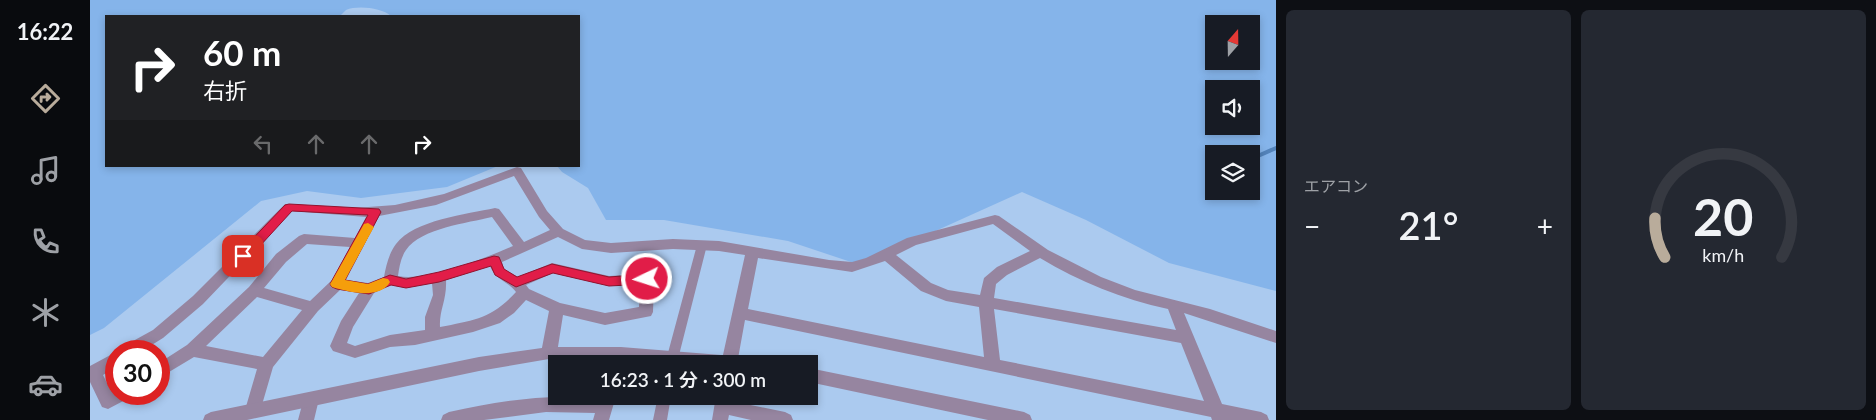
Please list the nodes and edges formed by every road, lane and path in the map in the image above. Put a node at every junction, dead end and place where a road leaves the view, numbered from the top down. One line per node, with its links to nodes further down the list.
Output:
1 (375, 212): 2 (street); 3 (street); 24 (street)
2 (558, 232): 4 (street); 5 (street)
3 (360, 242): 12 (street); 15 (street)
4 (702, 245): 6 (street); 28 (street)
5 (521, 248): 9 (street); 11 (street)
6 (752, 252): 8 (street); 20 (street)
7 (1040, 252): 8 (street); 16 (street); 17 (street)
8 (887, 255): 16 (street)
9 (494, 260): 10 (street); 13 (street)
10 (439, 277): 11 (street); 21 (street)
11 (390, 280): 14 (street)
12 (337, 284): 14 (street); 18 (street)
13 (520, 288): 19 (street); 19 (street); 21 (street)
14 (369, 289): 21 (street)
15 (254, 291): 18 (street); 25 (street)
16 (986, 301): 22 (street); 33 (street)
17 (1173, 304): 22 (street); 23 (street)
18 (313, 307): 31 (street)
19 (557, 308): 26 (street)
20 (739, 314): 29 (street); 33 (street)
21 (433, 334)
22 (1187, 338): 42 (street)
23 (1275, 339)
24 (148, 340)
25 (192, 350): 30 (street); 31 (street)
26 (549, 352): 27 (street); 37 (street)
27 (584, 355)
28 (673, 355)
29 (730, 355)
30 (170, 364)
31 (266, 364): 41 (street)
32 (105, 365): 34 (street)
33 (993, 365): 42 (street)
34 (92, 373): 36 (street)
35 (818, 377): 49 (street)
36 (105, 397)
37 (311, 399): 41 (street); 45 (street)
38 (663, 405): 47 (street)
39 (722, 407): 48 (street)
40 (604, 408): 43 (street)
41 (253, 410): 44 (street)
42 (1218, 415): 50 (street)
43 (488, 416): 46 (street)
44 (211, 420)
45 (306, 420)
46 (448, 420)
47 (660, 420)
48 (785, 420)
49 (1024, 420)
50 (1261, 420)

